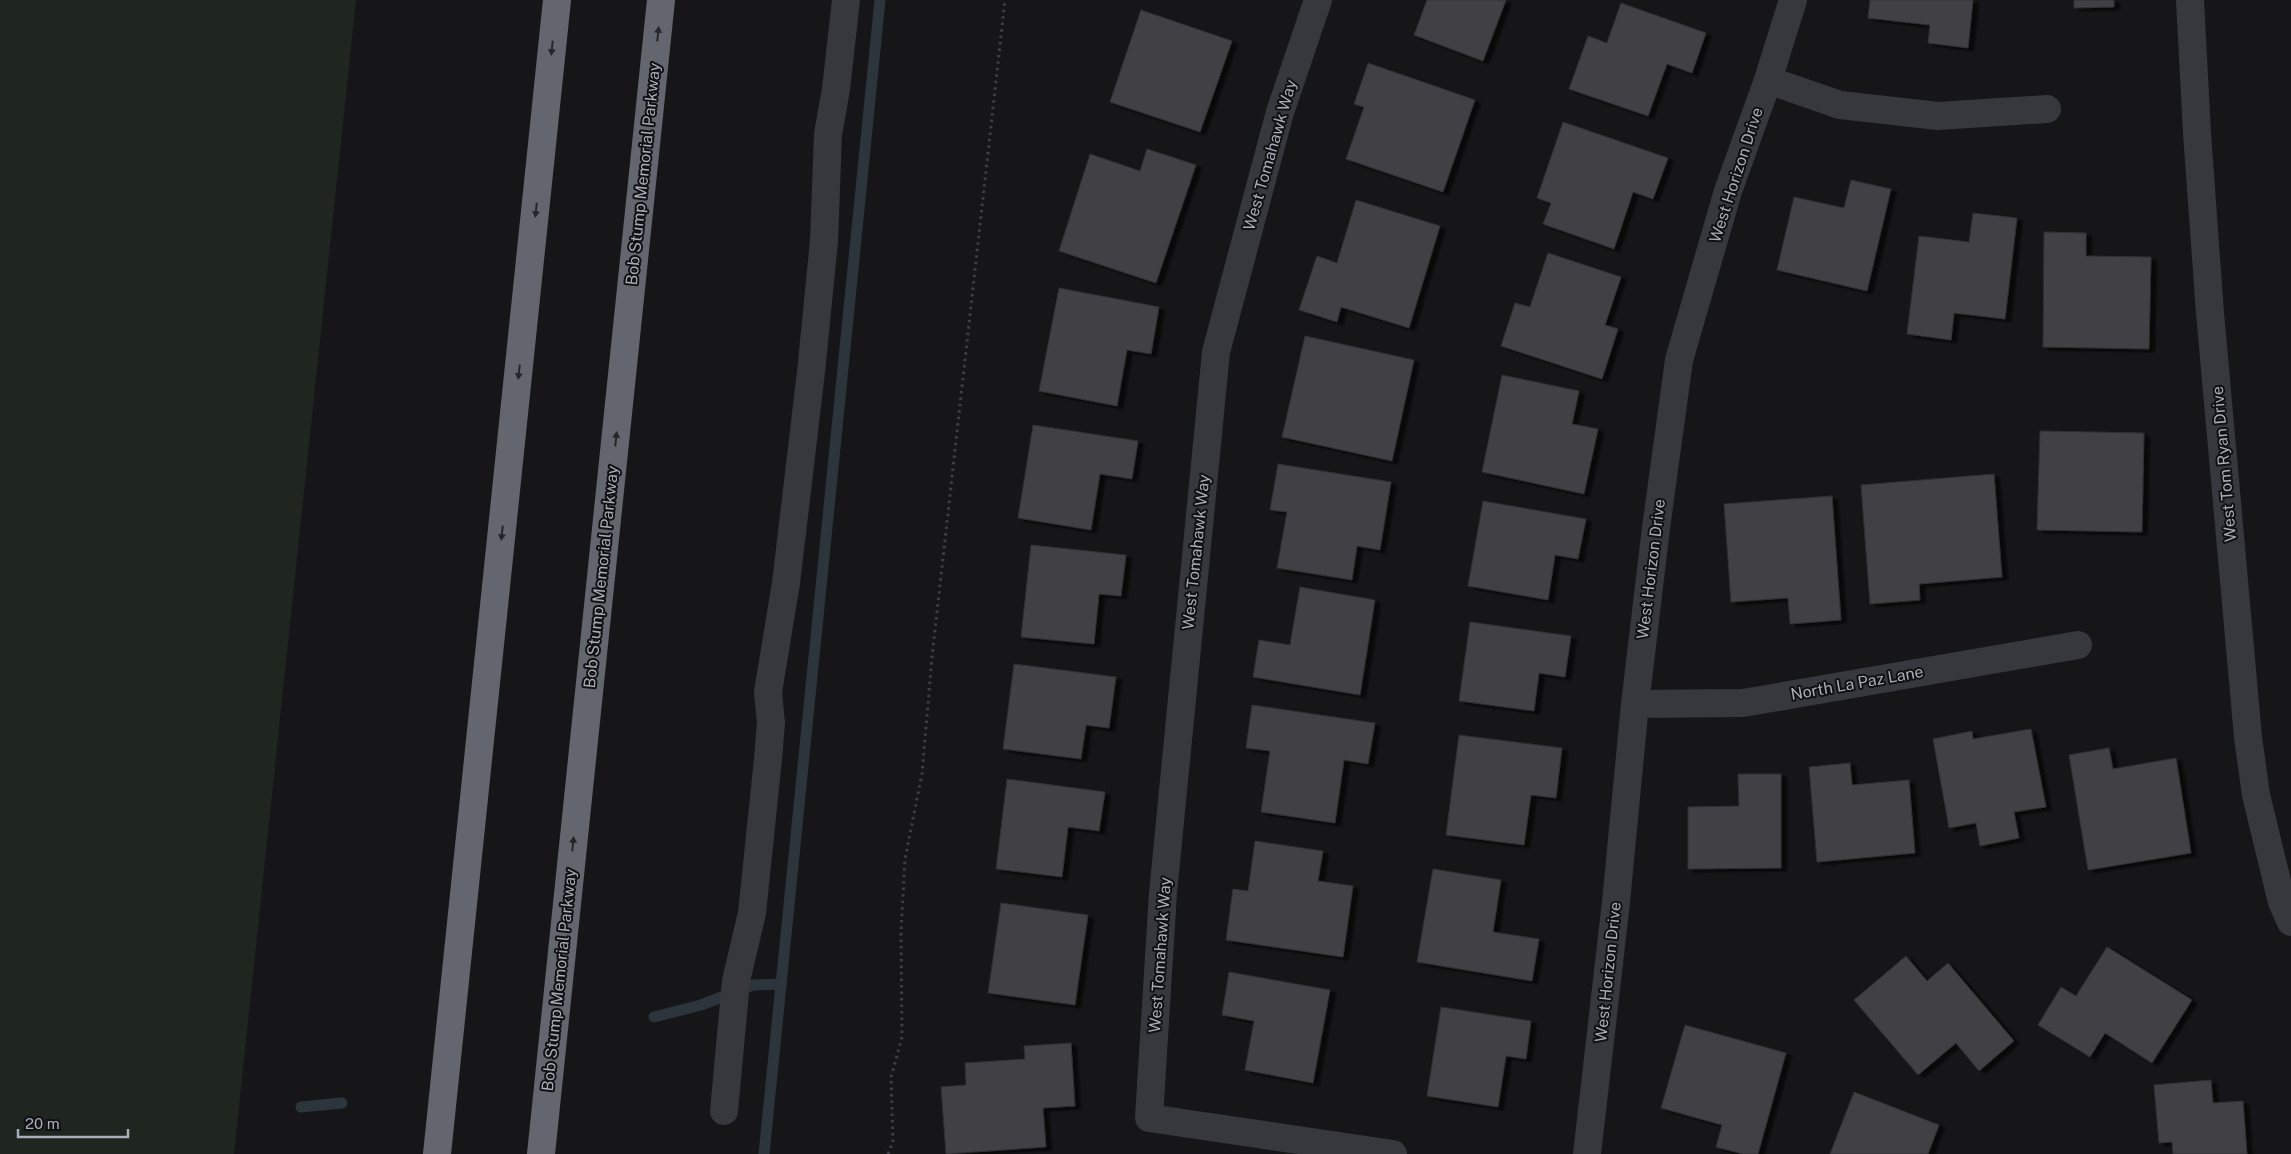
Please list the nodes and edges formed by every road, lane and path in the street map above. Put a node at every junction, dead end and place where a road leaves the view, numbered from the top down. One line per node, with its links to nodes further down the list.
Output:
1 (557, 0): 14 (highway, one-way to 14)
2 (661, 0): 15 (highway, Bob Stump Memorial Parkway, one-way to 2)
3 (846, 0): 13 (street)
4 (1005, 0): 16 (path)
5 (1318, 0): 17 (street, West Tomahawk Way)
6 (1793, 0): 8 (street, West Horizon Drive)
7 (2190, 0): 12 (street, West Tom Ryan Drive)
8 (1768, 80): 9 (street); 11 (street, West Horizon Drive)
9 (2047, 109)
10 (2078, 645): 11 (street, North La Paz Lane)
11 (1635, 704): 18 (street, West Horizon Drive)
12 (2291, 922)
13 (724, 1111)
14 (437, 1154)
15 (540, 1154)
16 (888, 1154)
17 (1393, 1154)
18 (1587, 1154)

